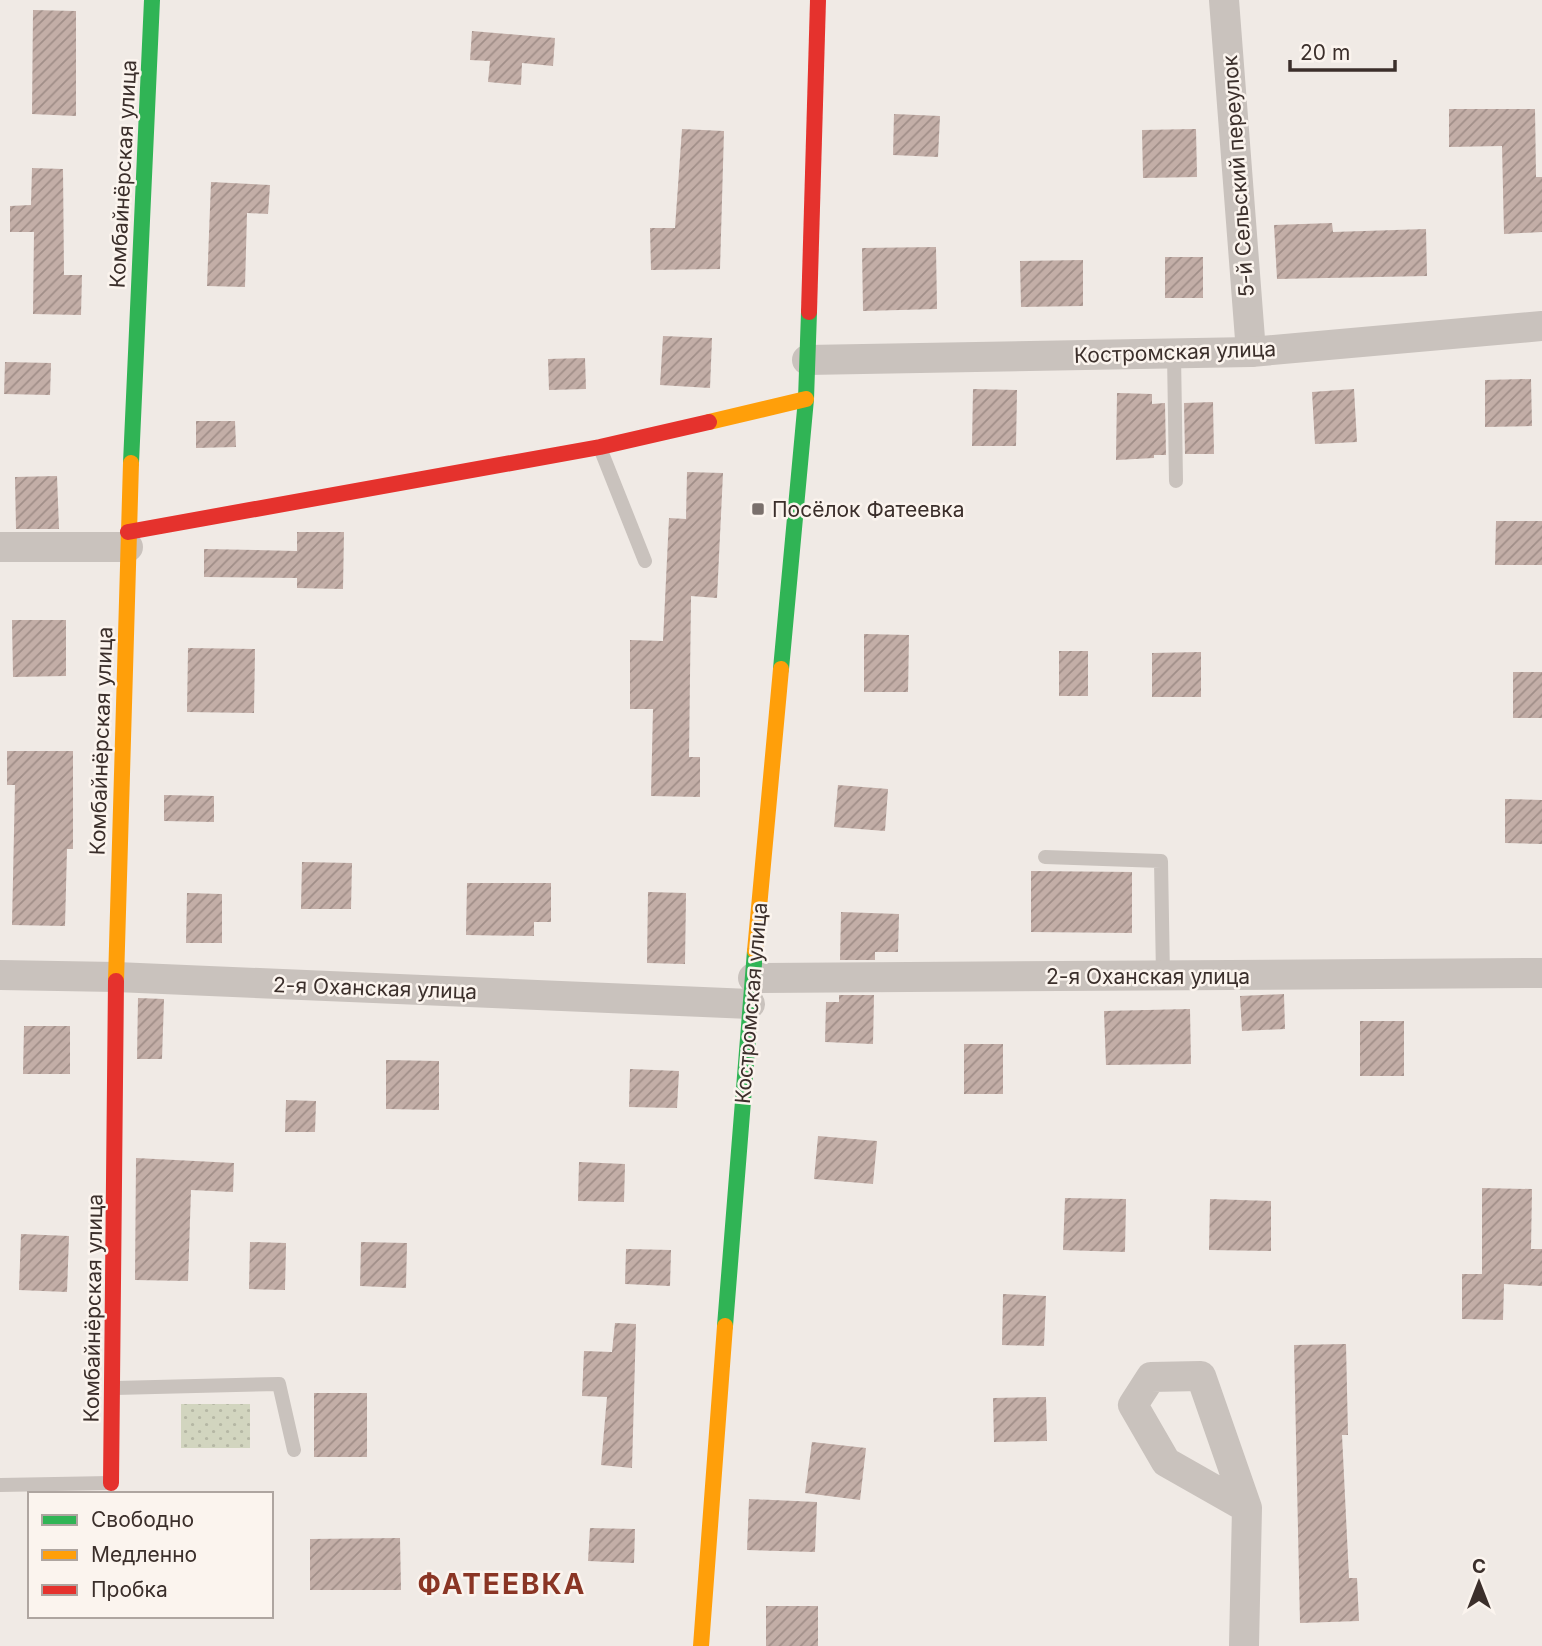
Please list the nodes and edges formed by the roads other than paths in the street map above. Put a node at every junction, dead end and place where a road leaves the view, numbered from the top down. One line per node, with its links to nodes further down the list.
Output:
1 (152, 0): 11 (street, Комбайнёрская улица)
2 (818, 0): 7 (street, Костромская улица)
3 (1224, 0): 5 (street, 5-й Сельский переулок)
4 (1542, 326): 5 (street, Костромская улица)
5 (1251, 352): 6 (street, Костромская улица)
6 (1174, 354): 7 (street, Костромская улица); 10 (lane)
7 (807, 360): 8 (street, Костромская улица)
8 (806, 399): 9 (street); 19 (street, Костромская улица)
9 (600, 447): 11 (street); 13 (lane)
10 (1176, 481)
11 (128, 539): 12 (street); 18 (street, Комбайнёрская улица)
12 (0, 547)
13 (645, 561)
14 (1045, 857): 17 (lane)
15 (1542, 973): 17 (street, 2-я Оханская улица)
16 (0, 975): 18 (street, 2-я Оханская улица)
17 (1163, 976): 19 (street, 2-я Оханская улица)
18 (116, 977): 19 (street, 2-я Оханская улица); 20 (street, Комбайнёрская улица)
19 (752, 991): 25 (street, Костромская улица)
20 (114, 1388): 21 (lane); 22 (street, Комбайнёрская улица)
21 (294, 1450)
22 (111, 1483): 23 (lane)
23 (0, 1485)
24 (1247, 1508): 24 (street); 26 (street)
25 (701, 1646)
26 (1244, 1646)

